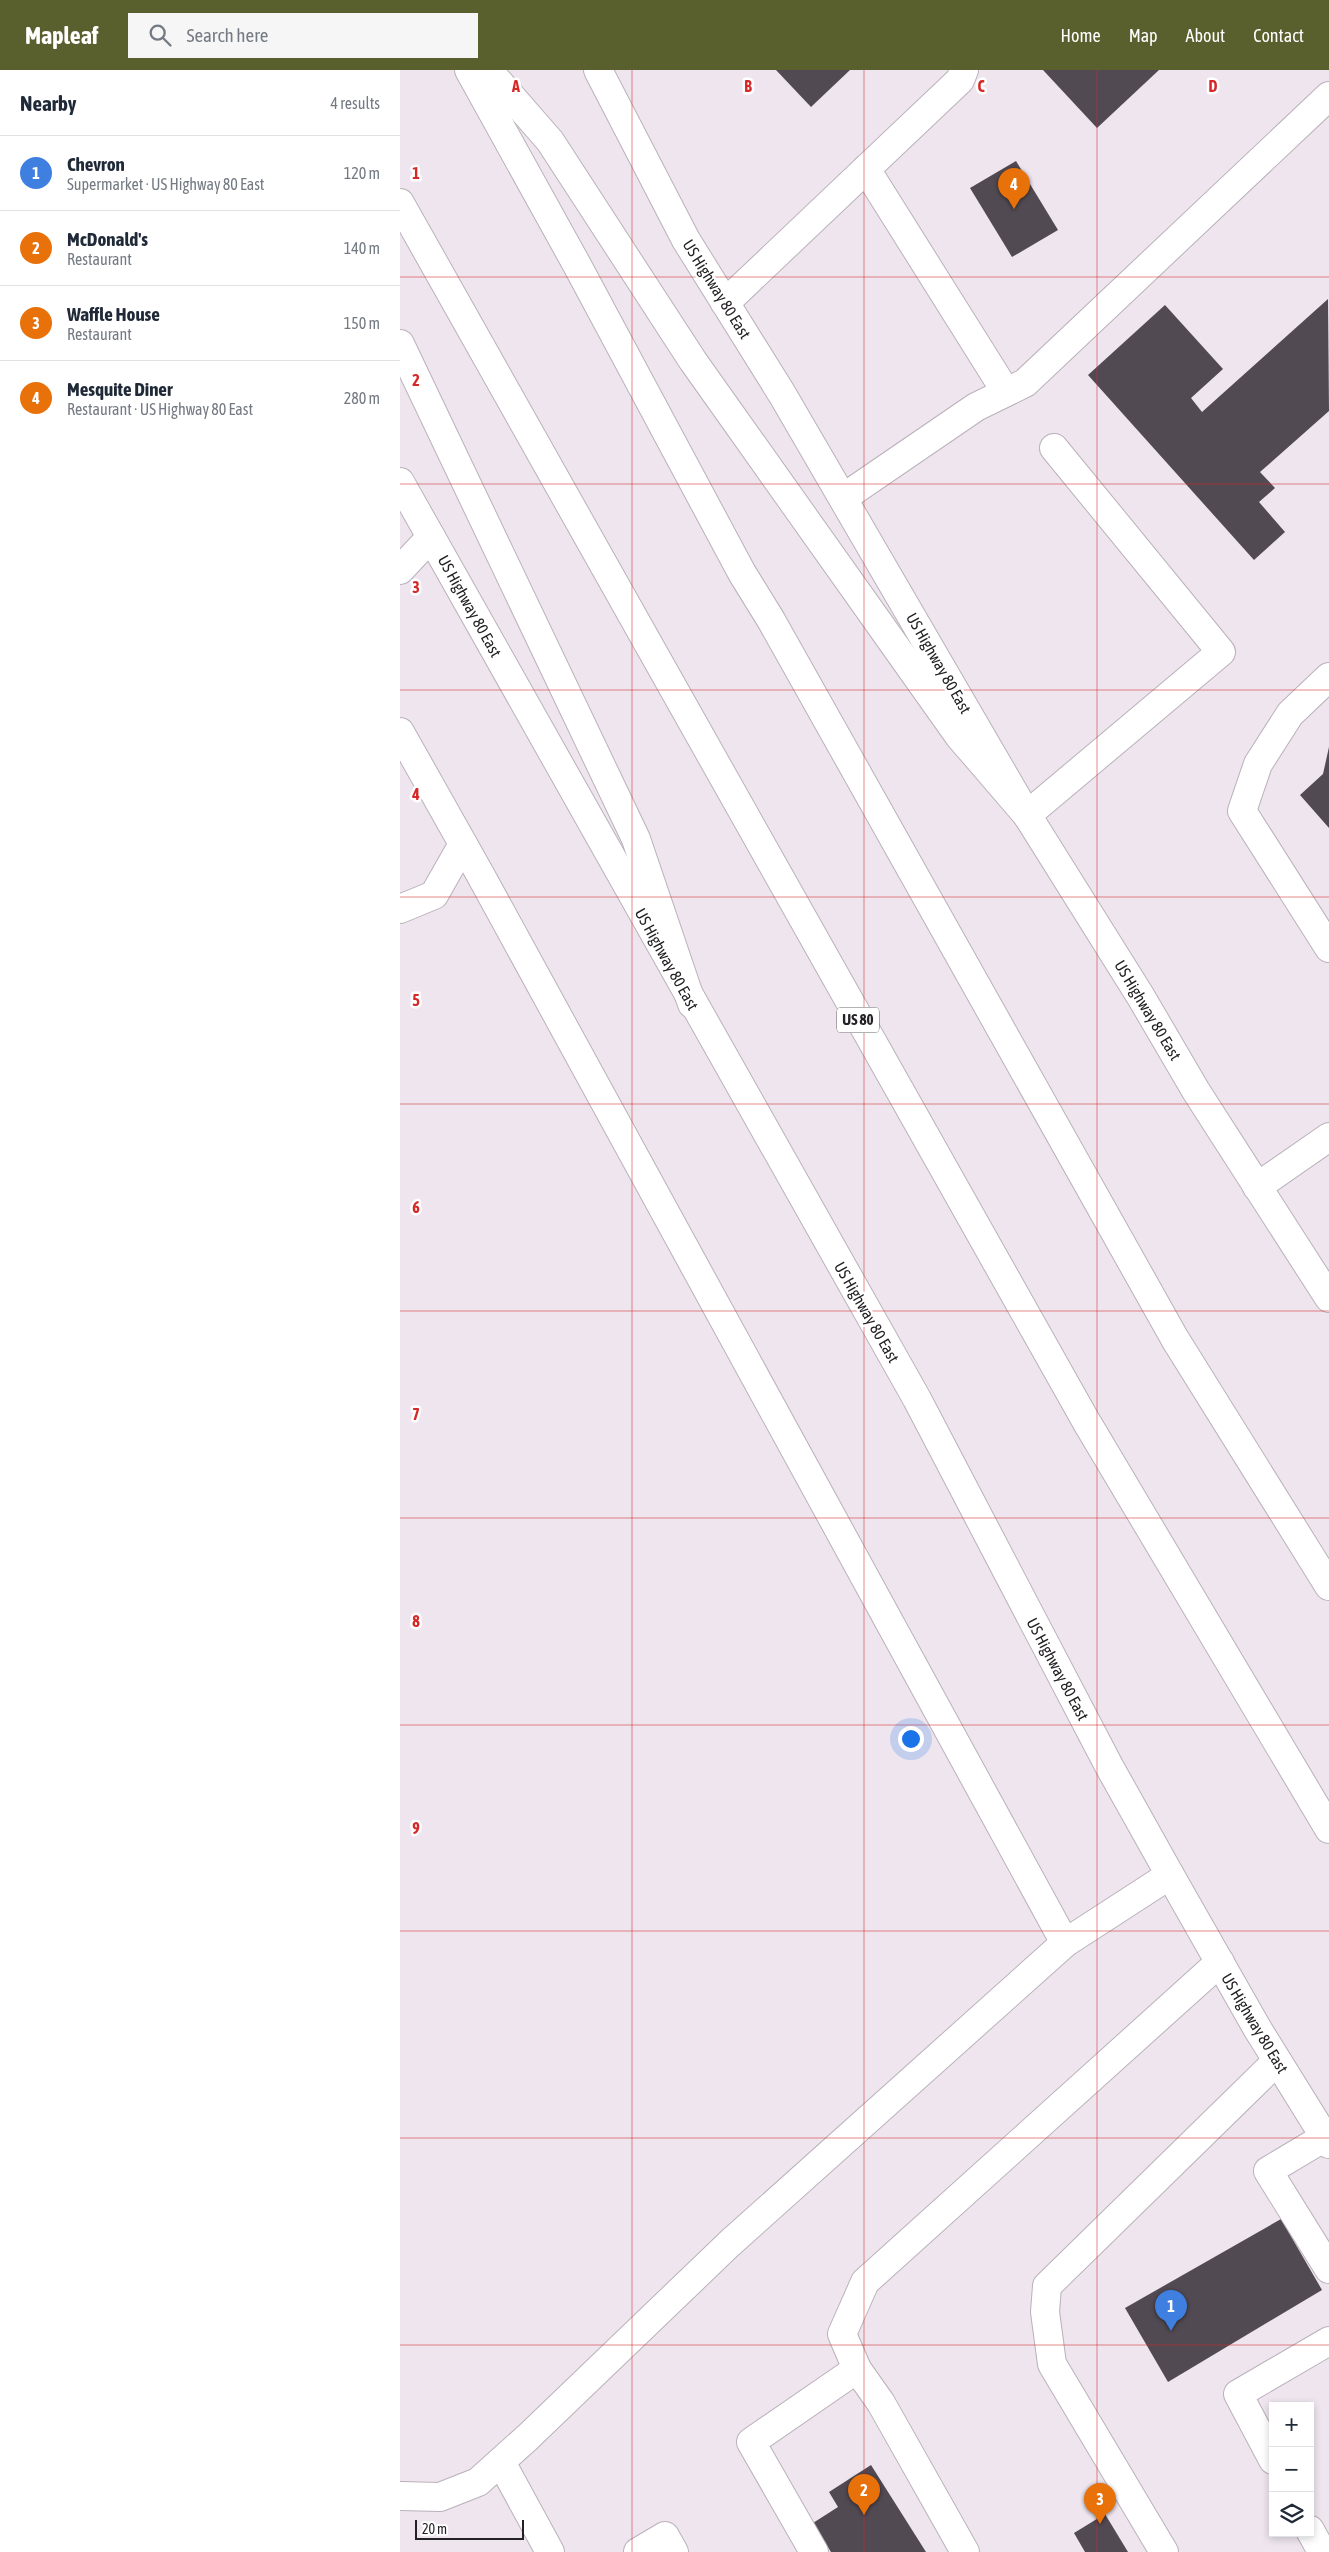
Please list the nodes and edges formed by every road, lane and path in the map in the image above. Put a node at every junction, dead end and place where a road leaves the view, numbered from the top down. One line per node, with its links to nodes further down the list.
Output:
1 (469, 70): 26 (main road)
2 (488, 70): 18 (main road)
3 (598, 70): 8 (main road, US Highway 80 East)
4 (964, 70): 6 (main road)
5 (1329, 96): 10 (main road)
6 (866, 169): 8 (main road); 10 (main road)
7 (400, 204): 27 (main road, US 80)
8 (725, 303): 13 (main road, US Highway 80 East)
9 (400, 344): 22 (main road)
10 (1006, 392): 13 (main road)
11 (1054, 448): 18 (main road)
12 (400, 482): 14 (main road, US Highway 80 East)
13 (843, 498): 18 (main road, US Highway 80 East)
14 (431, 537): 15 (main road); 22 (main road, US Highway 80 East)
15 (400, 570)
16 (1329, 677): 21 (main road)
17 (400, 732): 19 (main road)
18 (1027, 815): 24 (main road, US Highway 80 East)
19 (463, 844): 20 (main road); 29 (main road)
20 (400, 909)
21 (1329, 948)
22 (692, 1004): 28 (main road, US Highway 80 East)
23 (1329, 1137): 24 (main road)
24 (1257, 1187): 25 (main road, US Highway 80 East)
25 (1329, 1298)
26 (1329, 1586)
27 (1329, 1829)
28 (1170, 1875): 29 (main road); 30 (main road, US Highway 80 East)
29 (1065, 1943): 37 (main road)
30 (1220, 1962): 31 (main road, US Highway 80 East); 35 (main road)
31 (1277, 2061): 32 (main road, US Highway 80 East); 45 (main road)
32 (1328, 2141): 33 (main road)
33 (1329, 2269)
34 (1329, 2341): 36 (main road)
35 (857, 2369): 43 (main road); 44 (main road)
36 (1269, 2452)
37 (501, 2462): 38 (main road); 40 (main road)
38 (400, 2496)
39 (1314, 2537): 46 (main road)
40 (550, 2552)
41 (638, 2552): 42 (main road)
42 (674, 2552)
43 (814, 2552)
44 (965, 2552)
45 (1164, 2552)
46 (1322, 2552)

